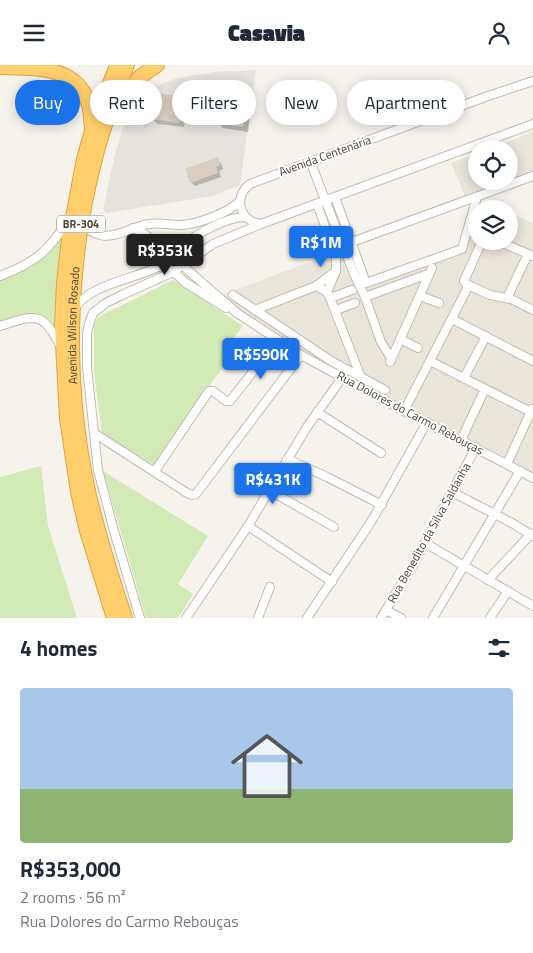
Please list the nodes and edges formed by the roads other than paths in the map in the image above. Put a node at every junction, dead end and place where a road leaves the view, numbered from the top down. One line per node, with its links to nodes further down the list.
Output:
1 (117, 65): 10 (highway, Avenida Wilson Rosado / BR-304)
2 (127, 65): 5 (highway, Avenida Wilson Rosado / BR-304)
3 (157, 65): 6 (highway)
4 (0, 67): 10 (highway)
5 (121, 80)
6 (136, 80)
7 (533, 81): 11 (street, Avenida Centenária)
8 (533, 124): 13 (street)
9 (105, 125): 19 (highway, Avenida Wilson Rosado / BR-304)
10 (92, 131): 19 (highway, Avenida Wilson Rosado / BR-304)
11 (310, 161): 15 (street); 17 (street, Avenida Centenária)
12 (533, 176): 14 (street)
13 (335, 197): 15 (street); 27 (street)
14 (477, 197): 16 (street); 27 (street)
15 (326, 200): 18 (street); 26 (street)
16 (476, 200)
17 (240, 201): 20 (street); 21 (street)
18 (317, 204): 22 (street); 28 (street)
19 (78, 215): 24 (street); 36 (street); 50 (highway, Avenida Wilson Rosado / BR-304); 58 (highway, Avenida Wilson Rosado / BR-304)
20 (210, 217): 23 (street); 24 (street)
21 (245, 217): 22 (street); 23 (street)
22 (261, 224): 33 (street)
23 (213, 227): 32 (street)
24 (133, 228): 32 (street)
25 (468, 228): 27 (street)
26 (342, 241): 28 (street); 43 (street)
27 (352, 242)
28 (332, 244): 34 (street)
29 (479, 250): 37 (street)
30 (518, 250): 31 (street)
31 (530, 255): 44 (street)
32 (162, 266): 35 (street, Rua Dolores do Carmo Rebouças); 50 (street)
33 (182, 266): 35 (street); 51 (street, Rua Dolores do Carmo Rebouças)
34 (336, 271): 38 (street); 41 (street)
35 (173, 272): 51 (street, Rua Dolores do Carmo Rebouças); 71 (street)
36 (0, 276)
37 (466, 283): 44 (street); 52 (street)
38 (316, 286): 41 (street); 47 (street)
39 (352, 290): 41 (street)
40 (233, 295): 47 (street)
41 (328, 295): 48 (street)
42 (420, 295): 43 (street); 46 (street); 55 (street)
43 (365, 297): 55 (street)
44 (507, 298): 49 (street)
45 (355, 303): 48 (street)
46 (439, 303)
47 (255, 310): 62 (street)
48 (336, 310): 62 (street)
49 (533, 310)
50 (72, 312): 96 (highway, Avenida Wilson Rosado / BR-304)
51 (237, 313): 56 (street, Rua Dolores do Carmo Rebouças)
52 (452, 319): 54 (street); 60 (street)
53 (0, 326): 58 (street)
54 (486, 336): 61 (street); 64 (street)
55 (400, 339): 57 (street)
56 (278, 340): 59 (street, Rua Dolores do Carmo Rebouças); 77 (street)
57 (418, 347)
58 (63, 352): 95 (highway, Avenida Wilson Rosado / BR-304)
59 (301, 355): 63 (street, Rua Dolores do Carmo Rebouças); 77 (street)
60 (430, 361): 64 (street); 68 (street)
61 (533, 361)
62 (360, 375): 66 (street)
63 (342, 378): 68 (street, Rua Dolores do Carmo Rebouças); 69 (street)
64 (464, 378): 65 (street)
65 (485, 389): 67 (street); 72 (street)
66 (385, 390)
67 (532, 410): 76 (street)
68 (404, 411): 70 (street, Rua Dolores do Carmo Rebouças)
69 (317, 412): 74 (street); 75 (street)
70 (426, 422): 72 (street, Rua Dolores do Carmo Rebouças); 82 (street)
71 (94, 433): 77 (street); 97 (street)
72 (461, 440): 73 (street, Rua Dolores do Carmo Rebouças)
73 (476, 447): 76 (street, Rua Dolores do Carmo Rebouças); 81 (street, Rua Benedito da Silva Saldanha)
74 (382, 453)
75 (287, 459): 80 (street); 82 (street)
76 (507, 464): 78 (street, Rua Dolores do Carmo Rebouças)
77 (155, 471)
78 (520, 471): 79 (street, Rua Dolores do Carmo Rebouças); 83 (street)
79 (532, 475)
80 (269, 489): 84 (street); 85 (street)
81 (452, 491): 83 (street); 87 (street, Rua Benedito da Silva Saldanha)
82 (382, 505): 90 (street)
83 (494, 513): 86 (street); 88 (street)
84 (248, 525): 90 (street); 98 (street)
85 (334, 527)
86 (532, 535): 89 (street)
87 (425, 543): 88 (street); 94 (street, Rua Benedito da Silva Saldanha)
88 (464, 566): 89 (street); 103 (street)
89 (488, 580): 92 (street)
90 (332, 582): 100 (street)
91 (270, 587): 99 (street)
92 (508, 591): 93 (street); 104 (street)
93 (533, 606)
94 (386, 610): 101 (street, Rua Benedito da Silva Saldanha); 102 (street)
95 (114, 618)
96 (125, 618)
97 (140, 618)
98 (186, 618)
99 (258, 618)
100 (307, 618)
101 (381, 618)
102 (401, 618)
103 (433, 618)
104 (490, 618)

